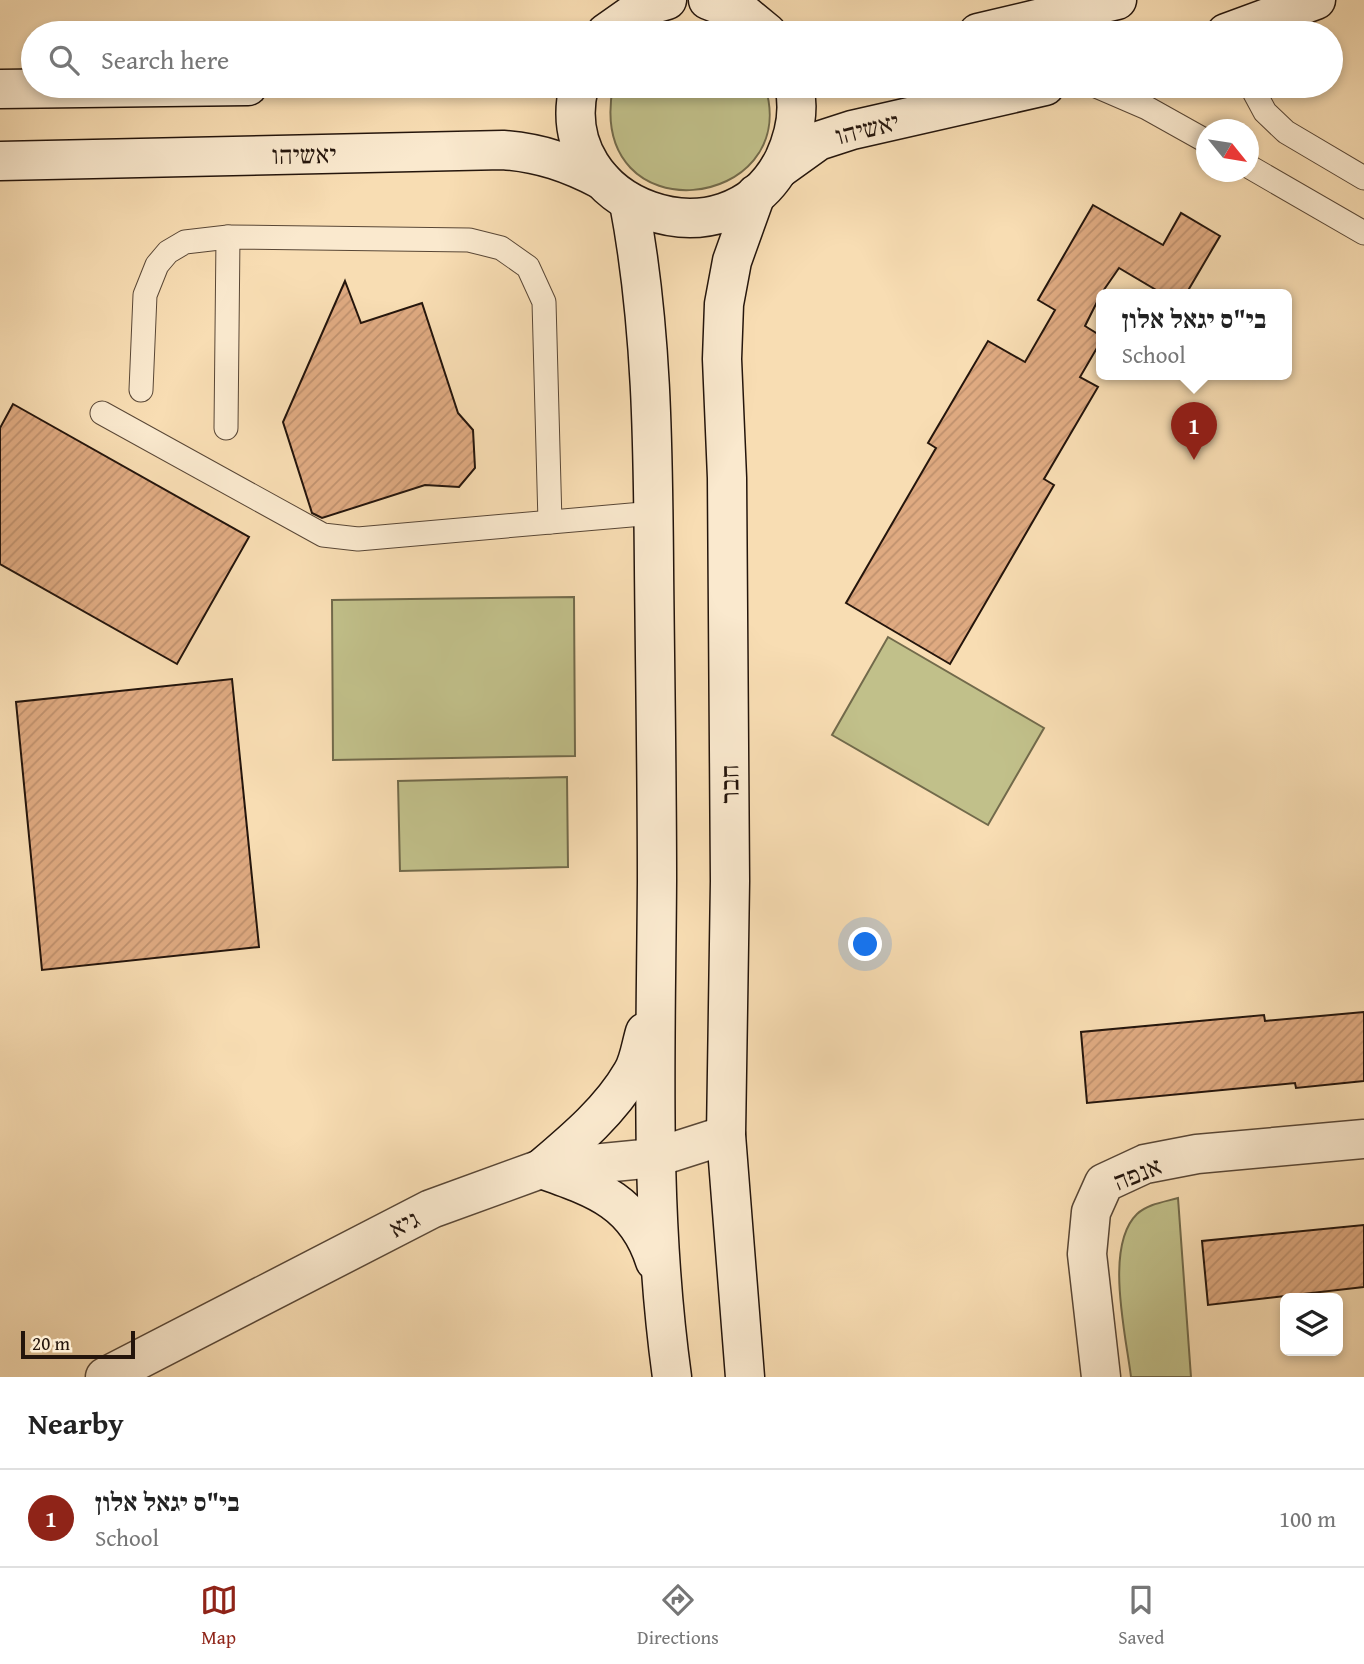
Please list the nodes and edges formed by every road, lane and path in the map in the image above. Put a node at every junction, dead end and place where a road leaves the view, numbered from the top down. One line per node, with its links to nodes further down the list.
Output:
1 (632, 0): 7 (street)
2 (667, 0): 8 (street)
3 (708, 0): 6 (street)
4 (1117, 0): 9 (street)
5 (1316, 0): 10 (street)
6 (749, 16)
7 (616, 21)
8 (623, 21)
9 (1029, 21)
10 (1259, 21)
11 (0, 89): 12 (street)
12 (21, 89)
13 (576, 98): 23 (street)
14 (795, 98): 22 (street, חבר)
15 (992, 98): 22 (street, יאשיהו)
16 (1124, 98): 18 (lane)
17 (1257, 98): 21 (lane)
18 (1196, 135)
19 (0, 161): 23 (street, יאשיהו)
20 (1259, 172): 24 (lane)
21 (1364, 178)
22 (767, 181): 23 (street, יאשיהו); 32 (street, חבר)
23 (616, 192): 29 (street)
24 (1364, 233)
25 (228, 237): 26 (lane); 28 (lane); 30 (lane)
26 (141, 390)
27 (103, 413): 30 (lane)
28 (226, 428)
29 (654, 513): 30 (lane); 31 (street)
30 (550, 522)
31 (655, 999): 34 (street); 35 (street)
32 (726, 1135): 34 (street, גיא); 39 (street, חבר)
33 (1364, 1139): 40 (street, אנפה)
34 (654, 1158): 35 (street, גיא); 36 (street)
35 (541, 1169): 36 (street); 37 (street, גיא)
36 (664, 1290): 38 (street)
37 (105, 1377)
38 (672, 1377)
39 (746, 1377)
40 (1101, 1377)

